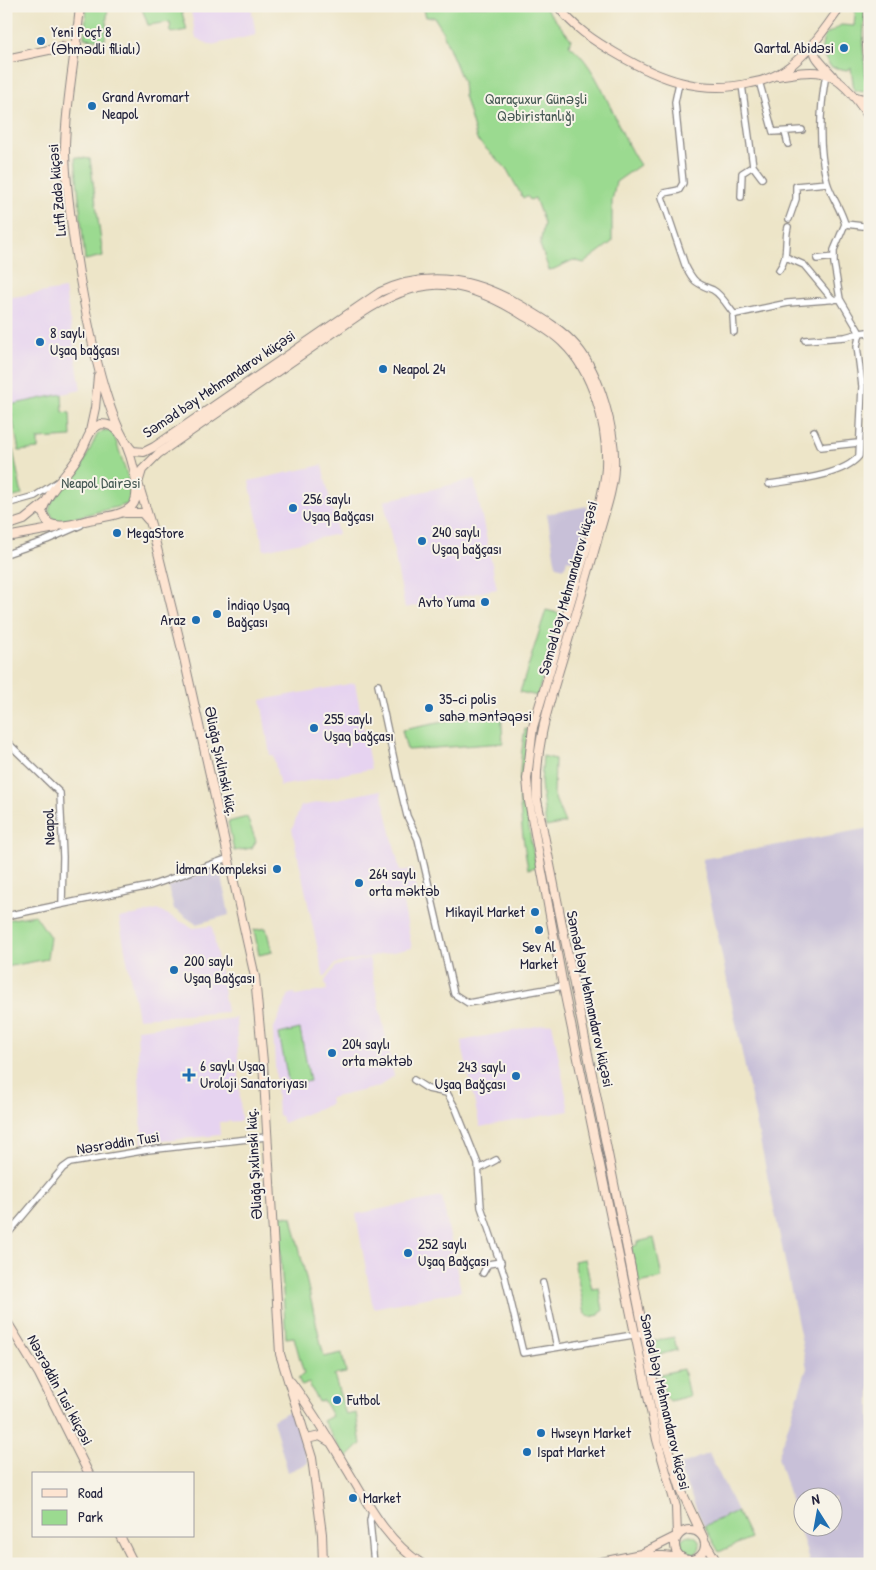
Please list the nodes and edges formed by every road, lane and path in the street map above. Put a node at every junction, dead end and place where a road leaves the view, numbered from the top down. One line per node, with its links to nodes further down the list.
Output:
1 (80, 6): 6 (main road, Lutfi Zadə küçəsi)
2 (558, 6): 12 (main road)
3 (841, 6): 5 (main road)
4 (870, 6): 10 (main road)
5 (814, 40): 9 (main road); 13 (main road)
6 (77, 44): 7 (main road); 40 (main road, Lutfi Zadə küçəsi)
7 (6, 59)
8 (826, 74): 9 (main road); 13 (main road); 23 (street)
9 (774, 76): 11 (main road)
10 (870, 76)
11 (760, 81): 14 (main road); 19 (street)
12 (679, 83): 14 (main road); 34 (street)
13 (840, 83): 16 (main road)
14 (742, 85): 21 (street)
15 (870, 95): 16 (main road)
16 (852, 96): 17 (main road)
17 (870, 120)
18 (802, 130): 19 (street)
19 (785, 132): 20 (street)
20 (788, 144)
21 (753, 166): 22 (street); 24 (street)
22 (762, 178)
23 (827, 183): 25 (street); 26 (street)
24 (741, 197)
25 (789, 219)
26 (844, 224): 27 (street); 29 (street)
27 (863, 226)
28 (788, 227): 30 (street)
29 (834, 256): 31 (street); 33 (street)
30 (786, 257): 32 (street); 33 (street)
31 (817, 259)
32 (779, 270)
33 (836, 299): 34 (street); 37 (street)
34 (734, 314): 36 (street)
35 (534, 318): 43 (main road, Səməd bəy Mehmandarov küçəsi); 46 (main road, Səməd bəy Mehmandarov küçəsi); 62 (main road, Səməd bəy Mehmandarov küçəsi); 72 (main road, Səməd bəy Mehmandarov küçəsi)
36 (734, 332)
37 (860, 334): 38 (street); 39 (street); 44 (street)
38 (870, 336)
39 (805, 340)
40 (98, 371): 42 (main road); 43 (main road, Əliağa Şıxlinski küç.)
41 (814, 431): 44 (street)
42 (89, 434): 43 (main road); 45 (main road)
43 (122, 436): 46 (main road, Əliağa Şıxlinski küç.)
44 (858, 444): 47 (street)
45 (70, 471): 48 (main road); 49 (street)
46 (138, 483): 50 (main road, Səməd bəy Mehmandarov küçəsi); 54 (main road, Əliağa Şıxlinski küç.)
47 (769, 484)
48 (46, 501): 52 (main road); 53 (main road)
49 (6, 504)
50 (116, 514): 51 (main road); 54 (main road)
51 (92, 520): 53 (main road); 56 (street)
52 (6, 526)
53 (62, 526): 55 (main road)
54 (152, 528): 59 (main road, Əliağa Şıxlinski küç.)
55 (6, 537)
56 (6, 554)
57 (378, 685): 62 (street)
58 (6, 741): 60 (street, Neapol)
59 (229, 858): 60 (street); 64 (main road, Əliağa Şıxlinski küç.)
60 (62, 904): 61 (street)
61 (6, 916)
62 (563, 986): 73 (main road, Səməd bəy Mehmandarov küçəsi)
63 (414, 1080): 66 (street)
64 (266, 1137): 67 (street, Nəsrəddin Tusi); 75 (main road, Əliağa Şıxlinski küç.)
65 (496, 1160): 66 (street)
66 (479, 1169): 68 (street)
67 (6, 1236)
68 (501, 1262): 69 (street); 74 (street)
69 (484, 1273)
70 (543, 1283): 74 (street)
71 (6, 1320): 78 (main road, Nəsrəddin Tusi küçəsi)
72 (645, 1333): 73 (street); 82 (main road, Səməd bəy Mehmandarov küçəsi)
73 (636, 1335): 74 (street); 80 (main road, Səməd bəy Mehmandarov küçəsi)
74 (557, 1347)
75 (287, 1376): 76 (main road, Əliağa Şıxlinski küç.); 77 (main road)
76 (307, 1439): 77 (main road); 86 (main road, Əliağa Şıxlinski küç.)
77 (332, 1443): 79 (main road)
78 (87, 1472)
79 (372, 1511): 87 (street); 88 (main road)
80 (677, 1536): 82 (main road); 83 (main road); 84 (main road)
81 (121, 1538): 85 (main road)
82 (704, 1539): 84 (main road); 91 (main road, Səməd bəy Mehmandarov küçəsi)
83 (641, 1554): 84 (main road); 89 (main road); 90 (street)
84 (688, 1561)
85 (134, 1564)
86 (323, 1564)
87 (374, 1564)
88 (422, 1564)
89 (591, 1564)
90 (643, 1564)
91 (718, 1564)

